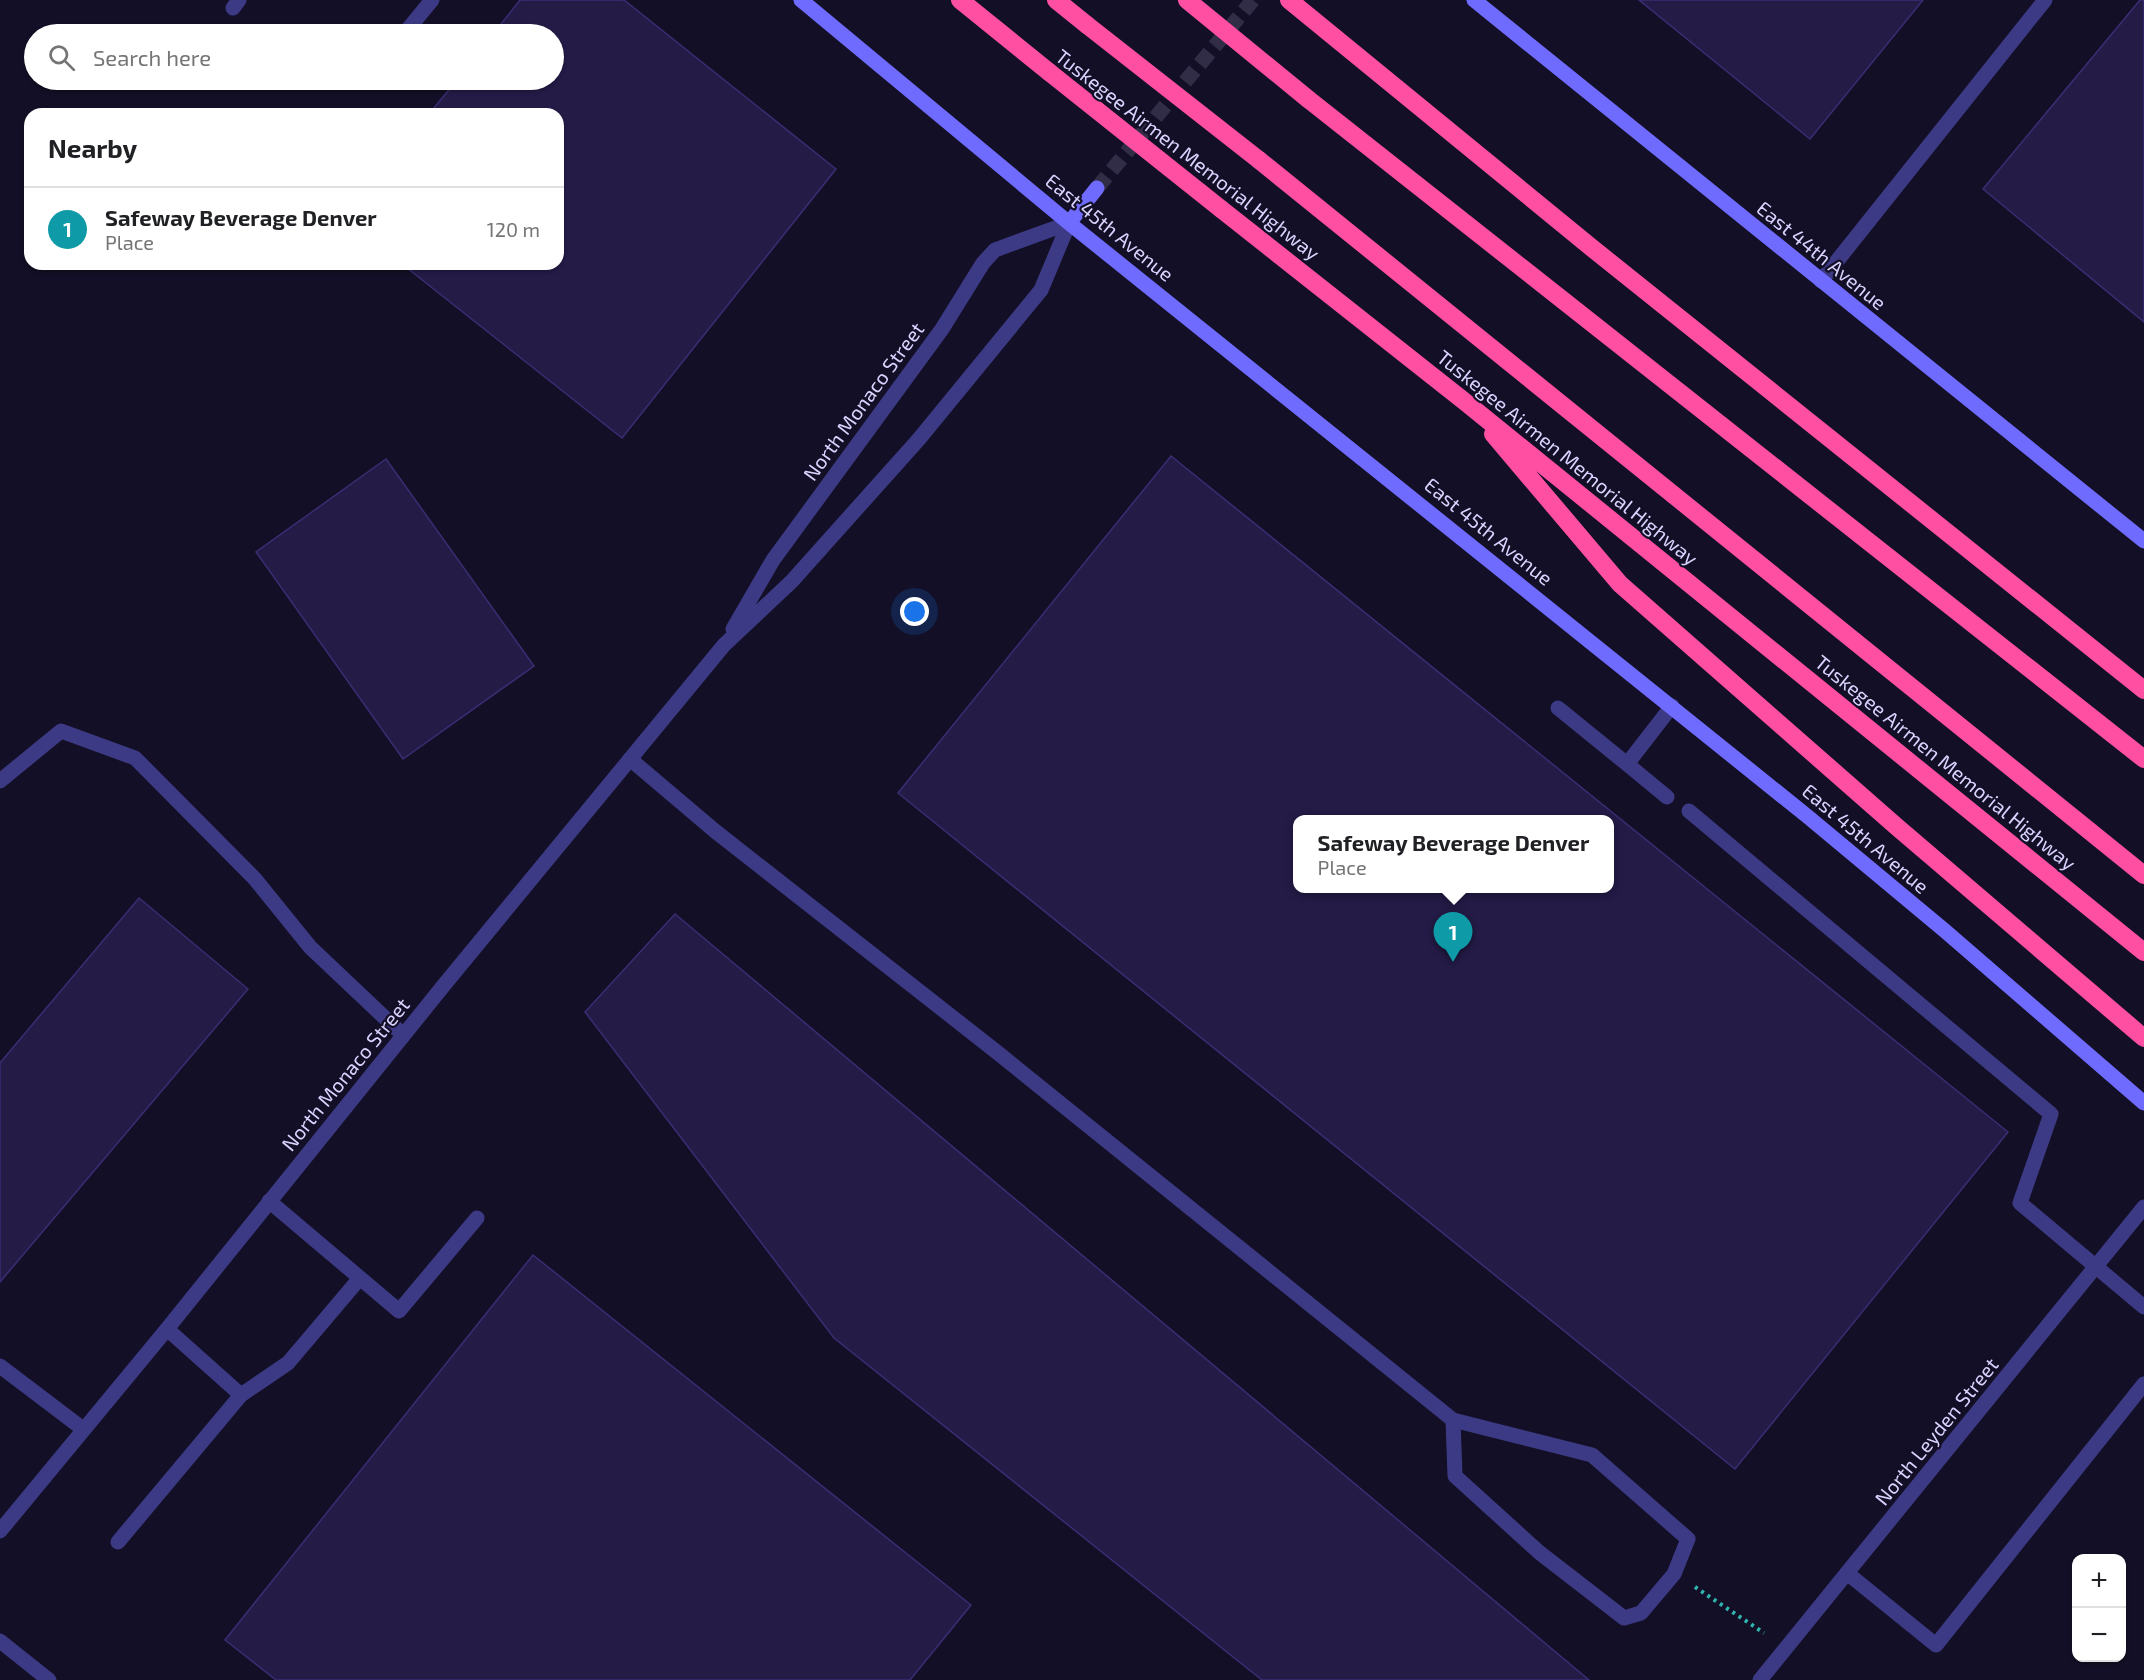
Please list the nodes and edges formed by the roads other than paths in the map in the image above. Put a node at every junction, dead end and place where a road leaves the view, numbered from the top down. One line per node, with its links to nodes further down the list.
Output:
1 (432, 0): 9 (street)
2 (801, 0): 11 (main road, East 45th Avenue)
3 (960, 0): 13 (highway, Tuskegee Airmen Memorial Highway, bridge)
4 (1056, 0): 25 (highway, bridge)
5 (1187, 0): 20 (highway, bridge)
6 (1289, 0): 16 (highway)
7 (1474, 0): 12 (main road, East 44th Avenue)
8 (2045, 0): 12 (street)
9 (412, 24)
10 (1097, 188): 11 (main road, North Monaco Street)
11 (1069, 223): 15 (street, North Monaco Street); 15 (street, North Monaco Street); 17 (main road, East 45th Avenue)
12 (1821, 281): 14 (main road, East 44th Avenue)
13 (1464, 401): 26 (highway, Tuskegee Airmen Memorial Highway); 28 (highway)
14 (2144, 541)
15 (724, 645): 19 (street, North Monaco Street)
16 (2144, 690)
17 (1672, 706): 21 (street); 29 (main road, East 45th Avenue)
18 (1558, 708): 21 (street)
19 (630, 759): 27 (street, North Monaco Street); 40 (street)
20 (2144, 759)
21 (1627, 764): 23 (street)
22 (0, 781): 27 (street)
23 (1667, 797)
24 (1689, 811): 33 (street)
25 (2144, 875)
26 (2144, 952)
27 (403, 1035): 30 (street, North Monaco Street)
28 (2144, 1038)
29 (2144, 1103)
30 (268, 1201): 34 (street); 36 (street, North Monaco Street)
31 (2144, 1207): 33 (street, North Leyden Street)
32 (477, 1218): 34 (street)
33 (2096, 1268): 35 (street); 44 (street, North Leyden Street)
34 (360, 1278): 39 (street)
35 (2144, 1307)
36 (167, 1329): 39 (street); 41 (street, North Monaco Street)
37 (0, 1366): 41 (street)
38 (2144, 1384): 44 (street)
39 (241, 1395): 43 (street)
40 (1453, 1420): 40 (street)
41 (83, 1429): 42 (street, North Monaco Street)
42 (0, 1531)
43 (118, 1542)
44 (1848, 1573): 47 (street, North Leyden Street)
45 (0, 1641): 46 (street)
46 (49, 1680)
47 (1760, 1680)

